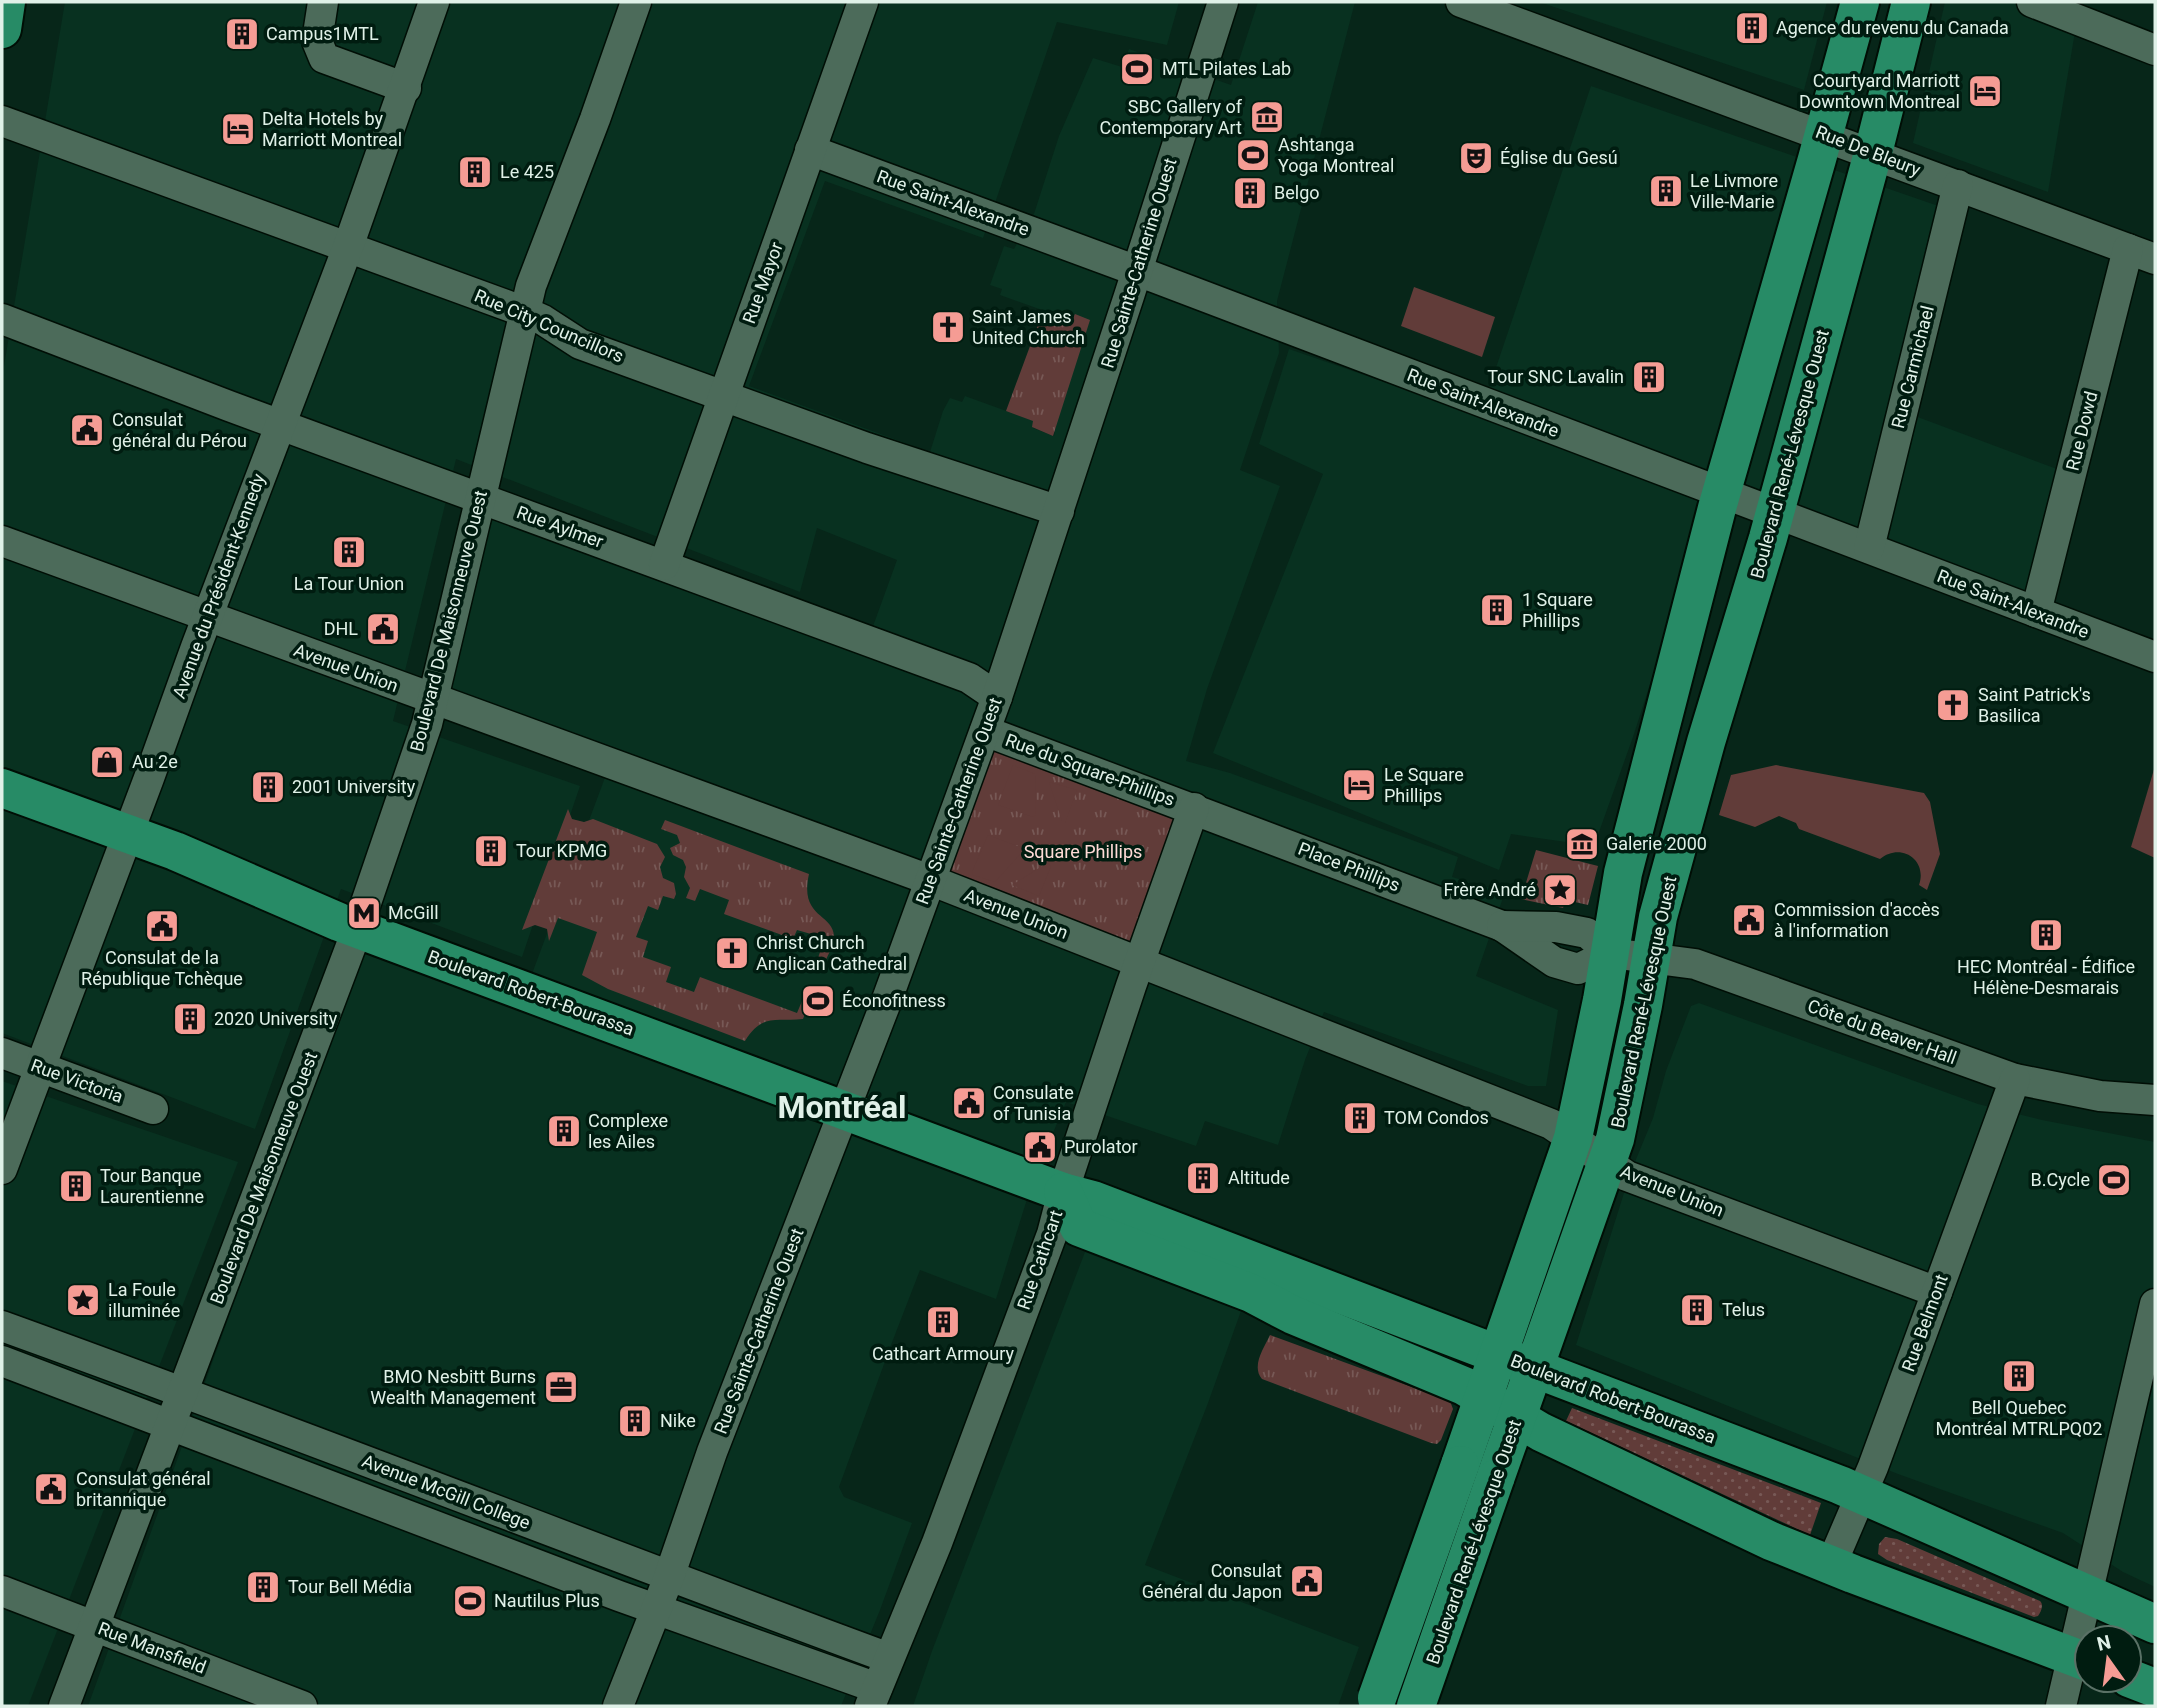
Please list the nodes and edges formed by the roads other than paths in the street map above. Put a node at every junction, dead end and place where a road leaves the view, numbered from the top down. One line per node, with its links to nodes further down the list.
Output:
1 (6, 2): 11 (main road)
2 (323, 2): 13 (street)
3 (434, 2): 13 (street, Avenue du Président-Kennedy)
4 (636, 2): 22 (street, Boulevard De Maisonneuve Ouest)
5 (863, 2): 16 (street, Rue Mayor)
6 (1223, 2): 21 (street, Rue Sainte-Catherine Ouest)
7 (1461, 2): 15 (street, Rue De Bleury)
8 (1860, 2): 15 (main road)
9 (1911, 2): 17 (main road, Boulevard René-Lévesque Ouest)
10 (2032, 2): 12 (street)
11 (2, 29)
12 (2155, 50)
13 (406, 88): 19 (street, Avenue du Président-Kennedy)
14 (2, 121): 19 (street, Rue City Councillors)
15 (1824, 135): 17 (street, Rue De Bleury); 26 (main road)
16 (810, 150): 21 (street, Rue Saint-Alexandre); 24 (street, Rue Mayor)
17 (1873, 153): 18 (street, Rue De Bleury); 29 (main road, Boulevard René-Lévesque Ouest)
18 (1958, 186): 20 (street, Rue De Bleury); 31 (street, Rue Carmichael)
19 (348, 247): 22 (street, Rue City Councillors); 25 (street, Avenue du Président-Kennedy)
20 (2142, 254): 33 (street, Rue Dowd)
21 (1138, 271): 26 (street, Rue Saint-Alexandre); 28 (street, Rue Sainte-Catherine Ouest)
22 (525, 312): 24 (street, Rue City Councillors); 27 (street, Boulevard De Maisonneuve Ouest)
23 (2, 319): 25 (street, Rue Aylmer)
24 (723, 394): 28 (street, Rue City Councillors); 32 (street, Rue Mayor)
25 (280, 424): 27 (street, Rue Aylmer); 34 (street, Avenue du Président-Kennedy)
26 (1721, 494): 29 (street, Rue Saint-Alexandre); 44 (main road)
27 (481, 497): 32 (street, Rue Aylmer); 37 (street, Boulevard De Maisonneuve Ouest)
28 (1059, 511): 36 (street, Rue Sainte-Catherine Ouest)
29 (1774, 513): 31 (street, Rue Saint-Alexandre); 45 (main road, Boulevard René-Lévesque Ouest)
30 (2, 541): 34 (street, Avenue Union)
31 (1869, 548): 33 (street, Rue Saint-Alexandre)
32 (664, 565): 36 (street, Rue Aylmer)
33 (2036, 612): 35 (street, Rue Saint-Alexandre)
34 (207, 616): 37 (street, Avenue Union); 41 (street, Avenue du Président-Kennedy)
35 (2155, 657)
36 (997, 697): 38 (street, Rue Sainte-Catherine Ouest)
37 (434, 699): 42 (street, Avenue Union); 43 (street, Boulevard De Maisonneuve Ouest)
38 (985, 731): 40 (street, Rue du Square-Phillips); 42 (street, Rue Sainte-Catherine Ouest)
39 (2, 788): 41 (main road, Boulevard Robert-Bourassa)
40 (1194, 808): 44 (street, Place Phillips); 46 (street, Rue Cathcart)
41 (128, 834): 43 (main road, Boulevard Robert-Bourassa); 48 (street, Avenue du Président-Kennedy)
42 (930, 880): 46 (street, Avenue Union); 52 (street, Rue Sainte-Catherine Ouest)
43 (358, 929): 52 (main road, Boulevard Robert-Bourassa); 63 (street, Boulevard De Maisonneuve Ouest)
44 (1611, 953): 45 (street, Côte du Beaver Hall); 53 (main road)
45 (1651, 957): 49 (street, Côte du Beaver Hall); 54 (main road, Boulevard René-Lévesque Ouest)
46 (1139, 964): 53 (street, Avenue Union); 56 (street, Rue Cathcart)
47 (2, 1053): 48 (street, Rue Victoria)
48 (39, 1066): 51 (street, Rue Victoria); 55 (street, Avenue du Président-Kennedy)
49 (2015, 1079): 50 (street, Côte du Beaver Hall); 57 (street, Rue Belmont)
50 (2155, 1100)
51 (153, 1109)
52 (845, 1109): 56 (main road, Boulevard Robert-Bourassa); 69 (street, Rue Sainte-Catherine Ouest)
53 (1573, 1138): 54 (street, Avenue Union); 60 (main road)
54 (1607, 1163): 57 (street, Avenue Union); 62 (main road, Boulevard René-Lévesque Ouest)
55 (2, 1169)
56 (1063, 1192): 60 (main road, Boulevard Robert-Bourassa); 64 (main road); 77 (street, Rue Cathcart)
57 (1937, 1292): 67 (street, Rue Belmont)
58 (2155, 1304): 71 (street)
59 (2, 1326): 63 (street, Avenue McGill College)
60 (1498, 1355): 62 (main road, Boulevard Robert-Bourassa); 64 (main road)
61 (2, 1361): 66 (street, Avenue McGill College)
62 (1533, 1369): 65 (main road, Boulevard René-Lévesque Ouest); 67 (main road, Boulevard Robert-Bourassa)
63 (183, 1392): 66 (street, Boulevard De Maisonneuve Ouest); 69 (street, Avenue McGill College)
64 (1484, 1398): 65 (main road); 83 (main road, bridge)
65 (1517, 1419): 68 (main road); 84 (main road, Boulevard René-Lévesque Ouest, bridge)
66 (170, 1426): 72 (street, Avenue McGill College); 75 (street, Boulevard De Maisonneuve Ouest)
67 (1861, 1494): 68 (street, Rue Belmont); 71 (main road, Boulevard Robert-Bourassa)
68 (1831, 1565): 76 (main road)
69 (669, 1577): 72 (street, Rue Sainte-Catherine Ouest); 77 (street, Avenue McGill College)
70 (2, 1591): 75 (street, Rue Mansfield)
71 (2087, 1595): 73 (street); 74 (main road, Boulevard Robert-Bourassa)
72 (657, 1610): 79 (street, Avenue McGill College); 82 (street, Rue Sainte-Catherine Ouest)
73 (2084, 1624)
74 (2155, 1624)
75 (95, 1626): 80 (street, Boulevard De Maisonneuve Ouest); 81 (street, Rue Mansfield)
76 (2073, 1657)
77 (889, 1658): 79 (street, Rue Cathcart)
78 (2073, 1677): 85 (street)
79 (874, 1697)
80 (64, 1706)
81 (302, 1706)
82 (618, 1706)
83 (1374, 1706)
84 (1416, 1706)
85 (2061, 1706)

